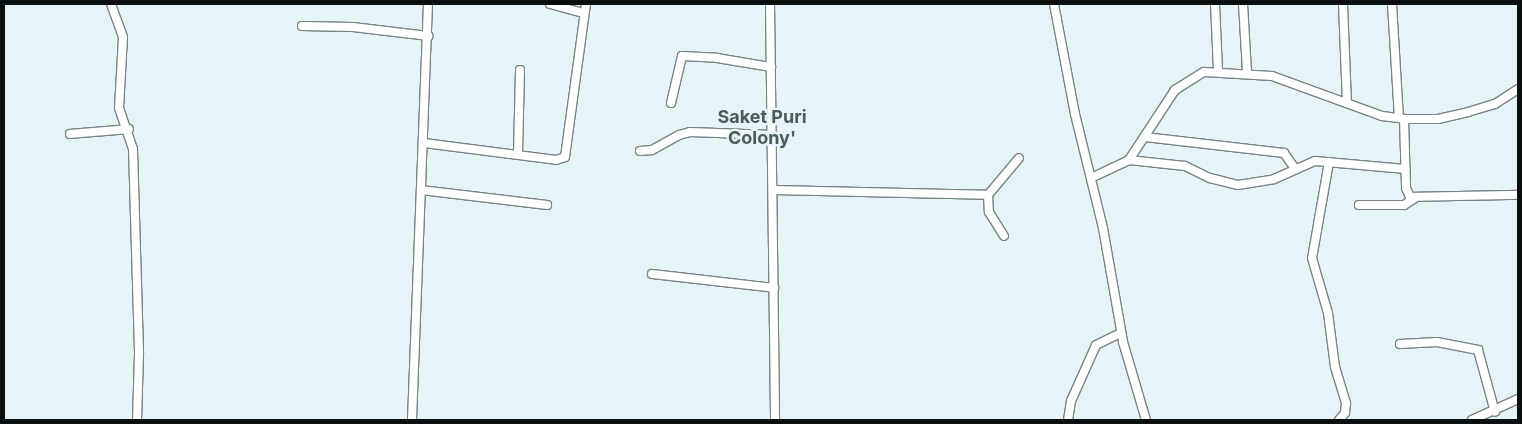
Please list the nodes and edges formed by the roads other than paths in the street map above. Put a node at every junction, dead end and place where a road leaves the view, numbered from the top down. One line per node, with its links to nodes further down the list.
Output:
1 (111, 4): 22 (street)
2 (428, 4): 13 (street)
3 (550, 4): 11 (street)
4 (586, 4): 11 (street)
5 (770, 4): 14 (street)
6 (1054, 4): 34 (street)
7 (1216, 4): 16 (street)
8 (1243, 4): 17 (street)
9 (1343, 4): 19 (street)
10 (1392, 4): 21 (street)
11 (584, 13): 28 (street)
12 (302, 26): 13 (street)
13 (428, 36): 26 (street)
14 (771, 66): 20 (street); 24 (street)
15 (520, 70): 28 (street)
16 (1218, 70): 17 (street); 25 (street)
17 (1247, 72): 19 (street)
18 (1518, 89): 21 (street)
19 (1347, 103): 21 (street)
20 (671, 104)
21 (1402, 118): 32 (street)
22 (128, 129): 23 (street); 49 (street)
23 (70, 134)
24 (773, 135): 27 (street); 36 (street)
25 (1145, 137): 30 (street); 33 (street)
26 (424, 143): 28 (street); 35 (street)
27 (640, 151)
28 (518, 153)
29 (1019, 158): 38 (street)
30 (1129, 160): 33 (street); 34 (street)
31 (1329, 162): 32 (street); 33 (street); 54 (street)
32 (1406, 168): 39 (street)
33 (1295, 169)
34 (1091, 178): 45 (street)
35 (422, 190): 40 (street); 50 (street)
36 (774, 190): 38 (street); 44 (street)
37 (1518, 195): 39 (street)
38 (988, 196): 42 (street)
39 (1416, 198): 41 (street)
40 (546, 205)
41 (1359, 205)
42 (1004, 236)
43 (652, 274): 44 (street)
44 (774, 288): 51 (street)
45 (1121, 333): 52 (street); 53 (street)
46 (1400, 344): 48 (street)
47 (1518, 399): 48 (street)
48 (1495, 412): 55 (street)
49 (137, 420)
50 (412, 420)
51 (775, 420)
52 (1068, 420)
53 (1146, 420)
54 (1339, 420)
55 (1472, 420)

